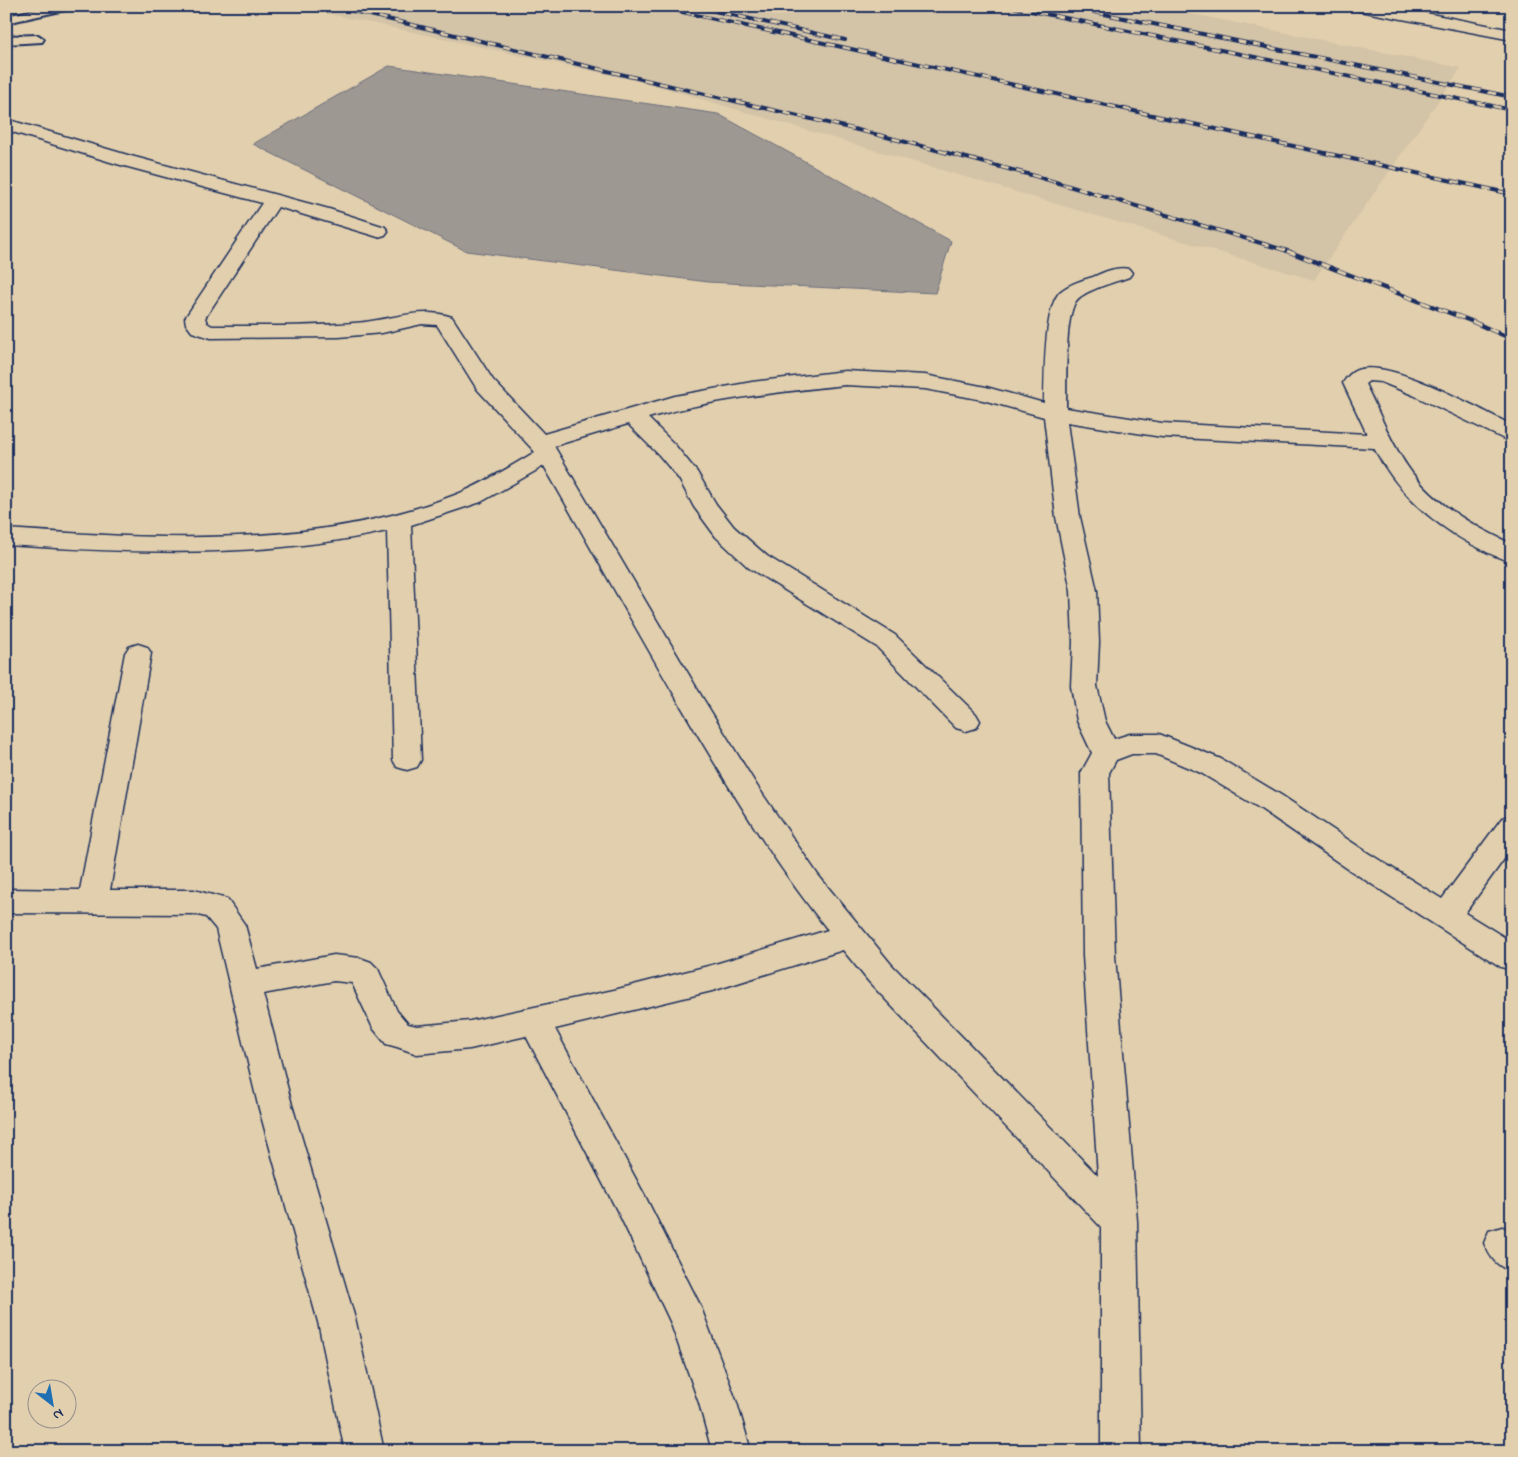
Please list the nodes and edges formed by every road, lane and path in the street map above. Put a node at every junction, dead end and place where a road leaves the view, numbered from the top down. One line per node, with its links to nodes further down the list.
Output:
1 (70, 6): 4 (lane)
2 (1360, 6): 5 (street)
3 (1454, 6): 5 (street)
4 (6, 20)
5 (1482, 29): 6 (street)
6 (1512, 35)
7 (38, 39): 8 (lane)
8 (6, 40)
9 (6, 124): 10 (street)
10 (273, 200): 11 (street); 17 (street)
11 (378, 231)
12 (1122, 273): 13 (street)
13 (1055, 413): 14 (street); 16 (street); 23 (street)
14 (633, 416): 17 (street); 22 (street)
15 (1512, 434): 16 (street)
16 (1383, 442): 20 (street)
17 (544, 449): 18 (street); 29 (street)
18 (399, 521): 19 (street); 24 (street)
19 (6, 537)
20 (1512, 554)
21 (138, 653): 26 (street)
22 (966, 721)
23 (1106, 753): 28 (street); 33 (street)
24 (407, 760)
25 (1512, 826): 28 (street)
26 (93, 900): 27 (street); 31 (street)
27 (6, 901)
28 (1445, 917): 30 (street)
29 (849, 936): 32 (street); 33 (street)
30 (1512, 958)
31 (245, 984): 32 (street); 34 (street)
32 (534, 1021): 35 (street)
33 (1118, 1221): 36 (street)
34 (365, 1451)
35 (732, 1451)
36 (1121, 1451)

